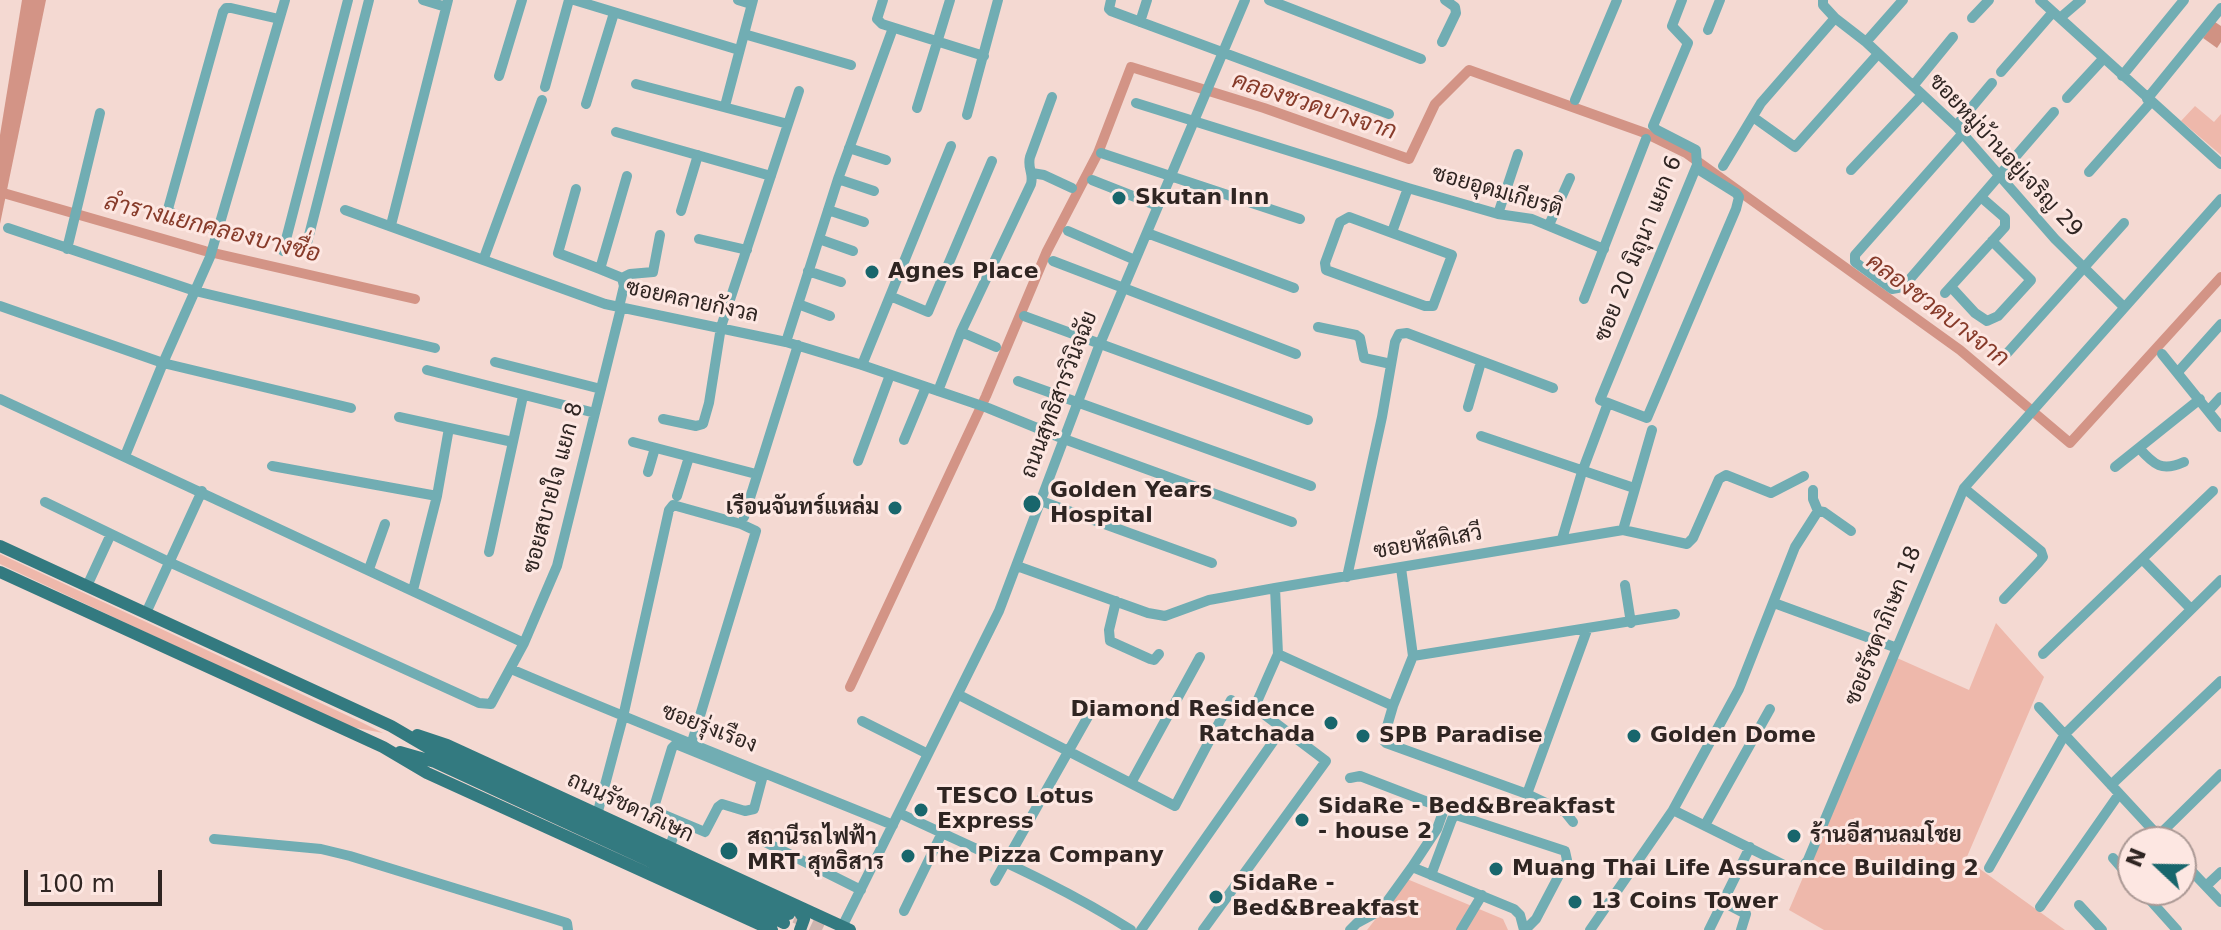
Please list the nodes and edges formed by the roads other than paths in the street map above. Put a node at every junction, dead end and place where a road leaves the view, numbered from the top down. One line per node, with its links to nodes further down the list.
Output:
1 (285, 0): 32 (street)
2 (348, 0): 125 (street)
3 (369, 0): 121 (street)
4 (423, 0): 26 (street)
5 (522, 0): 49 (street)
6 (738, 0): 25 (street)
7 (883, 0): 34 (street)
8 (950, 0): 38 (street)
9 (998, 0): 44 (street)
10 (1111, 0): 33 (street)
11 (1147, 0): 33 (street)
12 (1245, 0): 42 (street, ถนนสุทธิสารวินิจฉัย)
13 (1269, 0): 45 (street)
14 (1445, 0): 39 (street)
15 (1617, 0): 60 (street)
16 (1682, 0): 85 (street, ซอย 20 มิถุนา แยก 6)
17 (1720, 0): 35 (street)
18 (1823, 0): 30 (street, ซอยหมู่บ้านอยู่เจริญ 29)
19 (1903, 0): 40 (street)
20 (1989, 0): 31 (street)
21 (2040, 0): 29 (street)
22 (2081, 0): 29 (street)
23 (2184, 0): 50 (street)
24 (578, 1): 28 (street); 54 (street)
25 (752, 2): 36 (street)
26 (447, 4): 110 (street)
27 (2221, 8): 61 (street)
28 (614, 13): 41 (street); 63 (street)
29 (2057, 15): 46 (street); 48 (street)
30 (1835, 18): 40 (street, ซอยหมู่บ้านอยู่เจริญ 29); 70 (street)
31 (1972, 18)
32 (279, 19): 113 (street); 113 (street)
33 (1140, 22): 42 (street)
34 (893, 28): 38 (street); 77 (street)
35 (1708, 30)
36 (744, 34): 41 (street); 47 (street)
37 (1953, 37): 53 (street)
38 (939, 42): 44 (street); 65 (street)
39 (1442, 42)
40 (1866, 42): 43 (street, ซอยหมู่บ้านอยู่เจริญ 29)
41 (739, 50): 64 (street)
42 (1223, 53): 68 (street); 71 (street, ถนนสุทธิสารวินิจฉัย)
43 (1878, 54): 53 (street, ซอยหมู่บ้านอยู่เจริญ 29); 70 (street)
44 (984, 56): 69 (street)
45 (1421, 59)
46 (2103, 59): 50 (street); 58 (street)
47 (851, 65)
48 (2001, 72)
49 (499, 76)
50 (2122, 76): 61 (street)
51 (1992, 83): 73 (street)
52 (636, 84): 64 (street)
53 (1913, 86): 56 (street, ซอยหมู่บ้านอยู่เจริญ 29)
54 (545, 87)
55 (799, 91): 72 (street)
56 (1922, 95): 73 (street, ซอยหมู่บ้านอยู่เจริญ 29); 86 (street)
57 (1052, 97): 88 (street)
58 (2067, 98)
59 (542, 100): 127 (street)
60 (1575, 100)
61 (2149, 101): 83 (street); 87 (street)
62 (1136, 103): 71 (street, ซอยอุดมเกียรติ)
63 (586, 104)
64 (725, 106): 72 (street)
65 (917, 108)
66 (2054, 112): 89 (street)
67 (100, 113): 122 (street)
68 (1389, 114)
69 (967, 115)
70 (1753, 117): 84 (street)
71 (1194, 121): 92 (street, ถนนสุทธิสารวินิจฉัย); 97 (street, ซอยอุดมเกียรติ)
72 (788, 124): 91 (street)
73 (1959, 129): 89 (street, ซอยหมู่บ้านอยู่เจริญ 29); 100 (street)
74 (616, 132): 80 (street)
75 (1646, 139): 123 (street)
76 (951, 146): 138 (street)
77 (849, 148): 81 (street); 94 (street)
78 (1101, 153): 92 (street)
79 (1518, 154): 106 (street)
80 (698, 155): 91 (street); 105 (street)
81 (886, 160)
82 (992, 161): 138 (street)
83 (2221, 164)
84 (1723, 166)
85 (1697, 167): 176 (street, ซอย 20 มิถุนา แยก 6); 176 (street)
86 (1851, 170)
87 (2089, 172)
88 (1032, 173): 96 (street); 149 (street)
89 (2001, 174): 100 (street); 130 (street, ซอยหมู่บ้านอยู่เจริญ 29)
90 (627, 176): 131 (street)
91 (771, 176): 124 (street)
92 (1171, 176): 102 (street, ถนนสุทธิสารวินิจฉัย); 107 (street)
93 (1570, 178): 111 (street)
94 (838, 179): 99 (street); 104 (street)
95 (1092, 180): 102 (street)
96 (1072, 188)
97 (1408, 188): 106 (street, ซอยอุดมเกียรติ); 115 (street)
98 (576, 189): 131 (street)
99 (874, 191)
100 (1982, 198): 120 (street)
101 (2221, 199): 143 (street, ซอยรัชดาภิเษก 18)
102 (1158, 206): 116 (street, ถนนสุทธิสารวินิจฉัย)
103 (345, 210): 110 (street, ซอยคลายกังวล)
104 (828, 210): 108 (street); 119 (street)
105 (681, 211)
106 (1498, 214): 111 (street, ซอยอุดมเกียรติ)
107 (1300, 219)
108 (864, 222)
109 (2124, 223): 130 (street)
110 (391, 225): 127 (street, ซอยคลายกังวล)
111 (1549, 225): 123 (street, ซอยอุดมเกียรติ)
112 (8, 228): 122 (street)
113 (219, 231): 137 (street)
114 (1068, 231): 128 (street)
115 (1392, 232): 115 (street)
116 (1147, 233): 128 (street, ถนนสุทธิสารวินิจฉัย); 135 (street)
117 (660, 235): 133 (street)
118 (699, 239): 124 (street)
119 (819, 239): 126 (street); 132 (street)
120 (1992, 241): 120 (street)
121 (306, 247)
122 (67, 249): 137 (street)
123 (1604, 249): 139 (street)
124 (747, 250): 147 (street)
125 (283, 251)
126 (853, 251)
127 (484, 258): 142 (street, ซอยคลายกังวล)
128 (1135, 260): 136 (street, ถนนสุทธิสารวินิจฉัย)
129 (1053, 261): 136 (street)
130 (2083, 268): 143 (street, ซอยหมู่บ้านอยู่เจริญ 29); 157 (street)
131 (600, 269): 133 (street)
132 (808, 271): 134 (street); 140 (street)
133 (622, 278): 142 (street, ซอยสบายใจ แยก 8)
134 (841, 282)
135 (1294, 288)
136 (1123, 289): 152 (street, ถนนสุทธิสารวินิจฉัย); 155 (street)
137 (195, 291): 154 (street); 160 (street)
138 (890, 296): 162 (street)
139 (1584, 299)
140 (798, 304): 144 (street); 150 (street)
141 (0, 306): 160 (street)
142 (620, 307): 147 (street, ซอยคลายกังวล); 169 (street, ซอยสบายใจ แยก 8)
143 (2124, 307): 206 (street, ซอยรัชดาภิเษก 18)
144 (830, 316)
145 (1024, 316): 152 (street)
146 (2221, 324): 164 (street)
147 (721, 327): 150 (street, ซอยคลายกังวล); 182 (street)
148 (1318, 327): 161 (street)
149 (961, 332): 153 (street); 170 (street)
150 (786, 342): 151 (street, ซอยคลายกังวล)
151 (798, 345): 162 (street, ซอยคลายกังวล); 202 (street)
152 (1099, 346): 175 (street, ถนนสุทธิสารวินิจฉัย); 183 (street)
153 (996, 347)
154 (435, 348)
155 (1296, 354)
156 (2162, 354): 164 (street)
157 (2001, 360)
158 (495, 362): 169 (street)
159 (1481, 362): 161 (street); 168 (street); 177 (street)
160 (163, 363): 178 (street); 194 (street)
161 (1391, 364): 231 (street)
162 (862, 365): 165 (street, ซอยคลายกังวล)
163 (427, 370): 171 (street)
164 (2178, 372): 174 (street)
165 (890, 375): 167 (street, ซอยคลายกังวล); 196 (street)
166 (1018, 381): 175 (street)
167 (926, 387): 170 (street, ซอยคลายกังวล); 189 (street)
168 (1553, 388)
169 (601, 389): 180 (street, ซอยสบายใจ แยก 8)
170 (938, 391): 188 (street, ซอยคลายกังวล)
171 (523, 396): 180 (street); 190 (street)
172 (2221, 397): 179 (street)
173 (0, 399): 194 (street)
174 (2200, 399): 179 (street); 193 (street)
175 (1078, 403): 188 (street, ถนนสุทธิสารวินิจฉัย); 204 (street)
176 (1608, 403): 201 (street, ซอย 20 มิถุนา แยก 6)
177 (1468, 407)
178 (351, 408)
179 (2209, 410): 184 (street)
180 (595, 413): 245 (street, ซอยสบายใจ แยก 8)
181 (399, 417): 185 (street)
182 (663, 419)
183 (1308, 420)
184 (2221, 427)
185 (449, 428): 190 (street); 210 (street)
186 (1652, 430): 205 (street)
187 (1481, 436): 201 (street)
188 (1064, 439): 212 (street, ถนนสุทธิสารวินิจฉัย); 216 (street)
189 (904, 440)
190 (513, 442): 223 (street)
191 (633, 442): 192 (street)
192 (655, 448): 195 (street); 200 (street)
193 (2139, 448): 197 (street); 199 (street)
194 (125, 456): 208 (street)
195 (689, 457): 202 (street); 211 (street)
196 (858, 461)
197 (2184, 462)
198 (272, 466): 210 (street)
199 (2115, 467)
200 (648, 472)
201 (1582, 472): 205 (street); 221 (street, ซอย 20 มิถุนา แยก 6)
202 (756, 474): 215 (street)
203 (1804, 476): 218 (street, ซอยหัสดิเสวี)
204 (1311, 486)
205 (1634, 488): 218 (street)
206 (1964, 488): 237 (street); 246 (street, ซอยรัชดาภิเษก 18)
207 (1813, 490): 214 (street)
208 (202, 491): 225 (street); 229 (street)
209 (2213, 491): 224 (street)
210 (437, 496): 236 (street)
211 (677, 496)
212 (1041, 501): 226 (street); 227 (street, ถนนสุทธิสารวินิจฉัย)
213 (45, 502): 220 (street)
214 (1818, 511): 219 (street); 239 (street)
215 (744, 517)
216 (1292, 522)
217 (385, 524): 229 (street)
218 (1623, 530): 221 (street, ซอยหัสดิเสวี)
219 (1851, 531)
220 (111, 534): 225 (street); 234 (street)
221 (1562, 539): 228 (street, ซอยหัสดิเสวี)
222 (0, 546): 234 (main road, ถนนรัชดาภิเษก)
223 (489, 552)
224 (2142, 559): 240 (street); 249 (street)
225 (169, 562): 241 (street); 252 (street, ซอยสบายใจ แยก 8)
226 (1212, 563)
227 (1017, 566): 238 (street, ซอยหัสดิเสวี); 254 (street, ถนนสุทธิสารวินิจฉัย)
228 (1401, 568): 231 (street, ซอยหัสดิเสวี); 250 (street)
229 (369, 569): 236 (street)
230 (0, 572): 305 (main road, ถนนรัชดาภิเษก)
231 (1347, 577): 235 (street, ซอยหัสดิเสวี)
232 (2221, 580): 240 (street)
233 (1625, 585): 243 (street)
234 (87, 586): 241 (main road, ถนนรัชดาภิเษก)
235 (1275, 588): 238 (street, ซอยหัสดิเสวี); 248 (street)
236 (413, 590): 245 (street)
237 (2004, 599)
238 (1116, 601): 247 (street)
239 (1774, 603): 246 (street); 273 (street)
240 (2191, 609): 264 (street)
241 (146, 613): 262 (main road, ถนนรัชดาภิเษก)
242 (1675, 614): 243 (street)
243 (1631, 623): 244 (street)
244 (1587, 630): 250 (street); 272 (street)
245 (524, 643): 252 (street, ซอยสบายใจ แยก 8)
246 (1897, 648): 285 (street, ซอยรัชดาภิเษก 18)
247 (1159, 654)
248 (1278, 654): 256 (street); 263 (street)
249 (2043, 654)
250 (1413, 656): 256 (street)
251 (1200, 657): 270 (street)
252 (511, 669): 260 (street, ซอยรุ่งเรือง)
253 (2221, 681): 271 (street)
254 (959, 695): 266 (street); 267 (street, ถนนสุทธิสารวินิจฉัย)
255 (1231, 700): 270 (street)
256 (1393, 706): 272 (street)
257 (2039, 707): 264 (street)
258 (1770, 709): 279 (street)
259 (1090, 713): 266 (street)
260 (623, 717): 265 (street, ซอยรุ่งเรือง); 265 (street); 275 (street)
261 (862, 721): 267 (street)
262 (391, 726): 275 (main road, ถนนรัชดาภิเษก); 305 (main road, ถนนรัชดาภิเษก)
263 (1282, 729): 310 (street); 311 (street)
264 (2065, 734): 271 (street); 291 (street)
265 (692, 742): 278 (street, ซอยรุ่งเรือง)
266 (1069, 750): 270 (street); 288 (street)
267 (928, 754): 274 (street, ถนนสุทธิสารวินิจฉัย)
268 (2221, 774): 281 (street)
269 (1350, 778): 290 (street)
270 (1131, 783)
271 (2115, 790): 280 (street); 303 (street)
272 (1527, 794): 277 (street)
273 (1673, 810): 279 (street, ซอยรัชดาภิเษก 18); 315 (street)
274 (899, 813): 278 (street, ถนนสุทธิสารวินิจฉัย); 282 (street)
275 (597, 815): 286 (main road, ถนนรัชดาภิเษก)
276 (679, 822): 276 (street); 286 (street)
277 (1573, 822)
278 (893, 825): 297 (street, ถนนสุทธิสารวินิจฉัย)
279 (1705, 825): 285 (street, ซอยรัชดาภิเษก 18)
280 (2149, 826)
281 (2173, 826)
282 (942, 833): 288 (street); 304 (street)
283 (757, 838): 297 (street)
284 (214, 839): 306 (street)
285 (1750, 847): 299 (street)
286 (669, 848): 305 (main road, ถนนรัชดาภิเษก)
287 (2113, 858): 289 (street)
288 (1006, 862): 295 (street); 309 (street)
289 (2117, 862)
290 (1412, 867): 293 (street); 312 (street)
291 (1989, 868)
292 (2221, 872): 296 (street)
293 (1431, 875): 298 (street); 314 (street)
294 (2197, 877): 296 (street)
295 (995, 881)
296 (2206, 886): 300 (street)
297 (861, 890): 307 (street, ถนนสุทธิสารวินิจฉัย)
298 (1482, 895): 313 (street); 314 (street)
299 (1723, 902): 316 (street); 317 (street)
300 (2221, 902)
301 (2079, 905): 318 (street)
302 (2155, 906): 319 (street)
303 (2040, 907)
304 (904, 911)
305 (785, 918): 307 (main road, ถนนรัชดาภิเษก); 308 (main road)
306 (568, 927)
307 (844, 929)
308 (800, 930)
309 (1131, 930)
310 (1141, 930)
311 (1203, 930)
312 (1350, 930)
313 (1461, 930)
314 (1524, 930)
315 (1590, 930)
316 (1709, 930)
317 (1741, 930)
318 (2102, 930)
319 (2177, 930)

